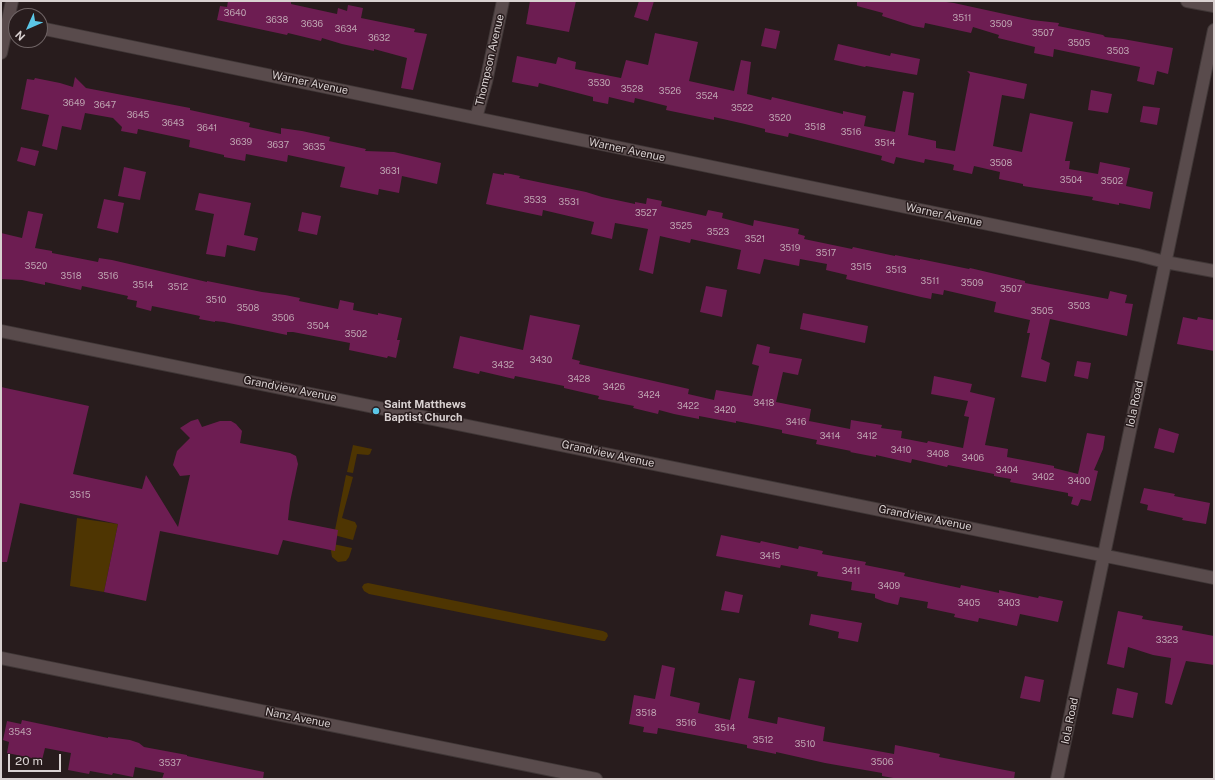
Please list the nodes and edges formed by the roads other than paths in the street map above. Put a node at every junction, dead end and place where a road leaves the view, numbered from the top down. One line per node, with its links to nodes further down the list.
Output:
1 (504, 1): 8 (street, Thompson Avenue)
2 (1187, 1): 3 (street)
3 (1214, 6)
4 (8, 21): 7 (street)
5 (48, 30): 8 (street, Warner Avenue)
6 (1214, 30): 9 (street, Iola Road)
7 (1, 53)
8 (476, 118): 9 (street, Warner Avenue)
9 (1165, 262): 10 (street, Warner Avenue); 12 (street, Iola Road)
10 (1214, 270)
11 (1, 330): 12 (street, Grandview Avenue)
12 (1104, 555): 13 (street, Grandview Avenue); 16 (street, Iola Road)
13 (1214, 578)
14 (1, 658): 15 (street, Nanz Avenue)
15 (596, 779)
16 (1057, 779)

